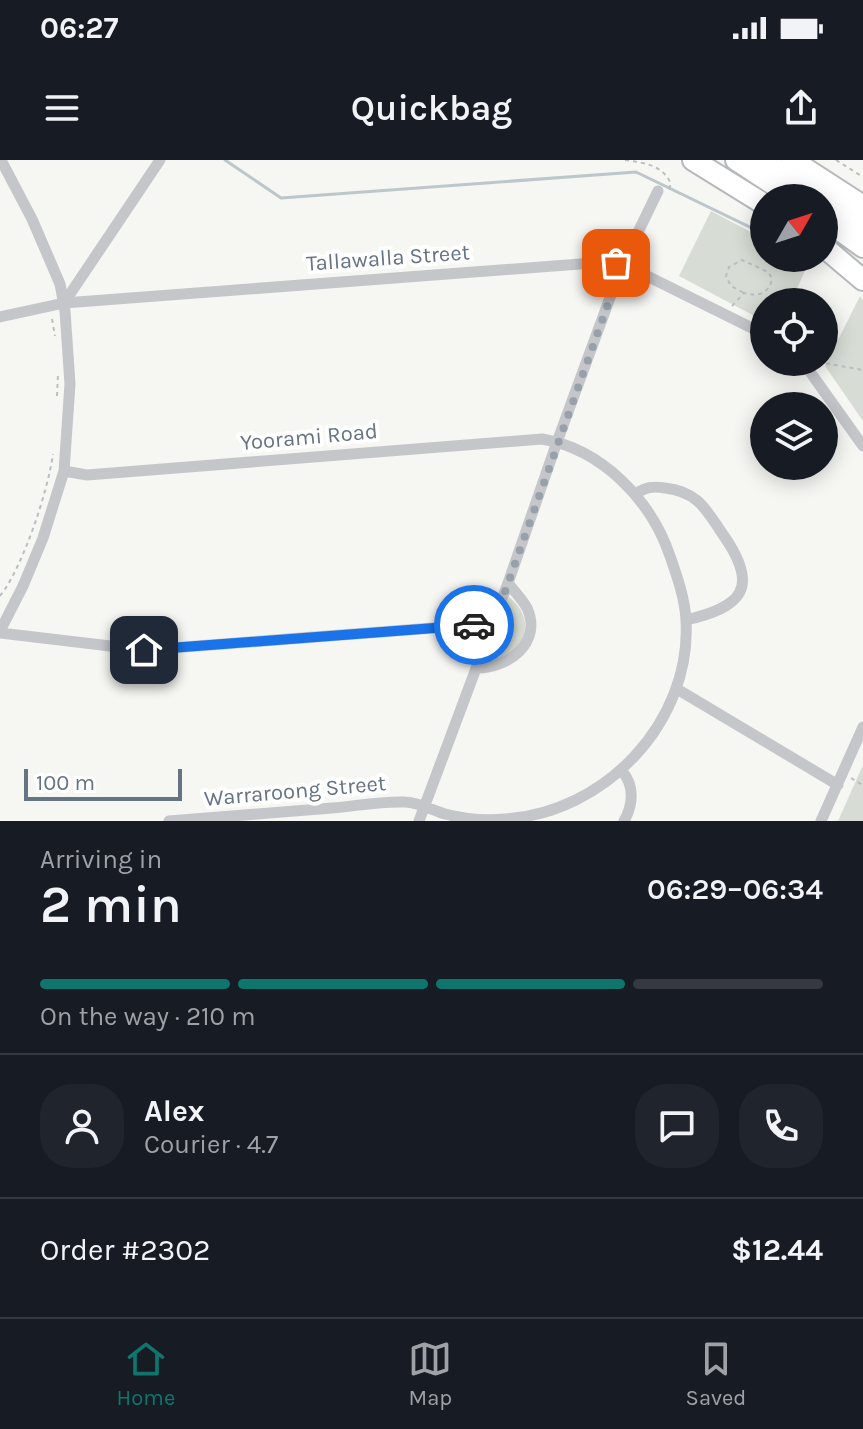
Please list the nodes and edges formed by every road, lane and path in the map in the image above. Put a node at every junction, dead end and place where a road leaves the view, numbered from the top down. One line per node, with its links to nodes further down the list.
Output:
1 (1, 160): 29 (street)
2 (160, 160): 29 (street)
3 (625, 160): 15 (path)
4 (693, 160): 17 (highway)
5 (714, 160): 12 (highway)
6 (736, 160): 13 (highway)
7 (763, 160): 14 (highway)
8 (792, 160): 18 (highway)
9 (813, 160): 16 (highway)
10 (836, 160): 11 (path)
11 (863, 177)
12 (753, 184)
13 (773, 184)
14 (800, 184)
15 (666, 188): 26 (street)
16 (863, 191)
17 (750, 195)
18 (863, 206)
19 (838, 210): 20 (highway)
20 (863, 227)
21 (838, 229): 23 (highway)
22 (838, 243): 25 (highway)
23 (863, 247)
24 (838, 259): 27 (highway)
25 (863, 263)
26 (622, 265): 29 (street, Tallawalla Street); 33 (street, Tallawalla Street); 40 (street)
27 (863, 280)
28 (744, 293): 28 (path); 31 (path)
29 (64, 303): 30 (street, Tallawalla Street); 43 (street)
30 (48, 306): 32 (street, Tallawalla Street); 34 (path)
31 (731, 307)
32 (0, 317)
33 (750, 327)
34 (55, 338)
35 (838, 366): 36 (path)
36 (863, 370)
37 (58, 373): 39 (path)
38 (813, 376): 42 (street)
39 (57, 403)
40 (557, 442): 43 (street, Yoorami Road); 44 (street); 45 (street)
41 (55, 446): 46 (path)
42 (863, 446)
43 (64, 471): 49 (street)
44 (635, 494): 47 (street); 47 (street)
45 (508, 583): 48 (street); 50 (street)
46 (0, 596)
47 (686, 620): 51 (street)
48 (492, 628): 49 (street); 50 (street)
49 (0, 632)
50 (476, 668): 56 (street)
51 (677, 689): 53 (street, Warraroong Street); 54 (street)
52 (863, 727): 54 (street)
53 (622, 771): 57 (street, Warraroong Street); 60 (street)
54 (840, 779): 55 (path); 61 (street)
55 (863, 785)
56 (424, 807): 57 (street, Warraroong Street); 58 (street, Warraroong Street); 59 (street)
57 (532, 819)
58 (169, 821)
59 (419, 821)
60 (624, 821)
61 (821, 821)

